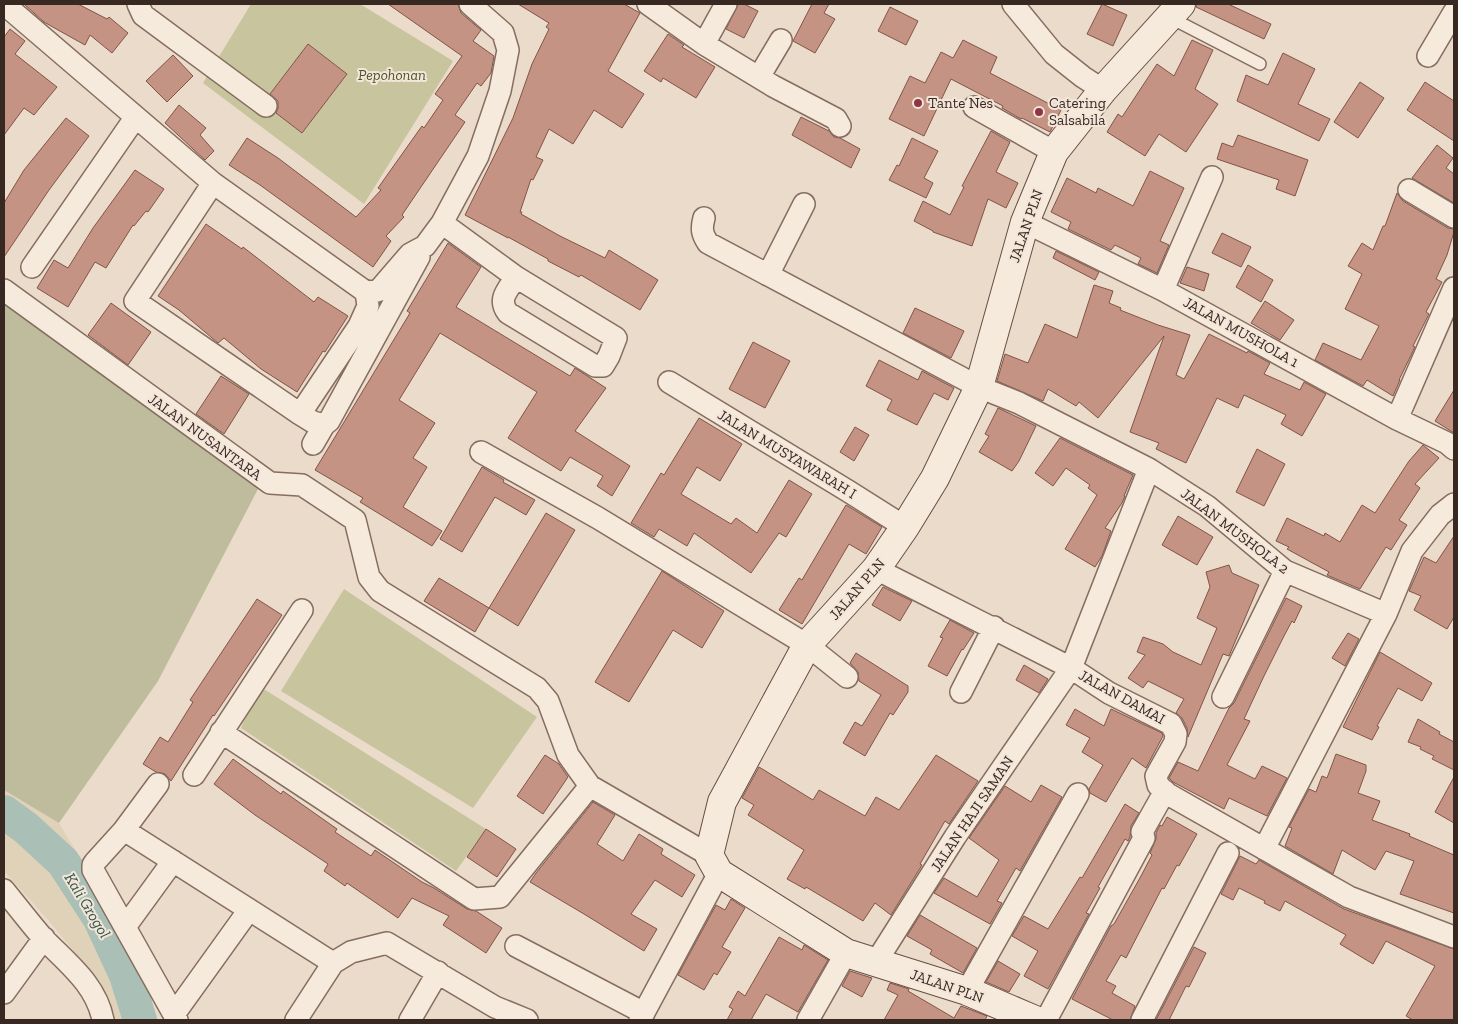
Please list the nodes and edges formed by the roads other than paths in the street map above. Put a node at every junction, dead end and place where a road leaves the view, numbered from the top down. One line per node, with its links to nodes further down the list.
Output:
1 (4, 4): 17 (street)
2 (138, 4): 15 (street)
3 (470, 4): 27 (street)
4 (648, 4): 10 (street)
5 (726, 4): 10 (street)
6 (1013, 4): 14 (street)
7 (1175, 10): 12 (lane); 14 (street, JALAN PLN)
8 (1454, 12): 11 (street)
9 (781, 40): 13 (street)
10 (704, 44): 13 (street)
11 (1428, 56)
12 (1260, 64)
13 (759, 77): 18 (street)
14 (1103, 90): 19 (street, JALAN PLN)
15 (266, 106)
16 (974, 107): 19 (street)
17 (136, 118): 21 (street); 29 (street)
18 (840, 126)
19 (1054, 152): 26 (street, JALAN PLN)
20 (1212, 178): 34 (street)
21 (214, 184): 35 (street); 39 (street)
22 (1409, 190): 24 (street)
23 (804, 204): 30 (street)
24 (1454, 217)
25 (704, 218): 30 (street, JALAN MUSHOLA 2)
26 (1025, 222): 34 (street, JALAN MUSHOLA 1); 38 (street, JALAN PLN)
27 (442, 223): 28 (street); 31 (street)
28 (425, 246): 35 (street); 36 (street)
29 (32, 267)
30 (768, 276): 38 (street, JALAN MUSHOLA 2)
31 (516, 277): 31 (street)
32 (1454, 288): 40 (street)
33 (4, 290): 61 (street, JALAN NUSANTARA)
34 (1163, 290): 40 (street, JALAN MUSHOLA 1)
35 (367, 299): 36 (street); 39 (street)
36 (383, 322): 41 (street)
37 (669, 382): 47 (street, JALAN MUSYAWARAH I)
38 (979, 387): 45 (street, JALAN MUSHOLA 2); 47 (street, JALAN PLN)
39 (300, 414): 41 (street)
40 (1397, 419): 43 (street, JALAN MUSHOLA 1)
41 (324, 425): 42 (street)
42 (312, 444)
43 (1454, 449)
44 (481, 452): 53 (street)
45 (1149, 469): 49 (street, JALAN MUSHOLA 2); 54 (street, JALAN HAJI SAMAN)
46 (1454, 504): 51 (street)
47 (905, 527): 48 (street, JALAN PLN)
48 (876, 568): 52 (street, JALAN DAMAI); 53 (street, JALAN PLN)
49 (1285, 572): 51 (street, JALAN MUSHOLA 2); 57 (street)
50 (302, 610): 58 (street)
51 (1386, 614): 65 (street)
52 (994, 627): 54 (street, JALAN DAMAI); 56 (street)
53 (807, 645): 55 (street); 68 (street, JALAN PLN)
54 (1072, 668): 62 (street, JALAN DAMAI); 76 (street, JALAN HAJI SAMAN)
55 (847, 677)
56 (961, 692)
57 (1223, 697)
58 (222, 732): 59 (street); 61 (street)
59 (194, 775)
60 (158, 784): 64 (street)
61 (590, 786): 68 (street)
62 (1165, 791): 65 (street); 90 (street)
63 (1078, 794): 79 (street)
64 (124, 830): 67 (street); 71 (street)
65 (1264, 849): 72 (street)
66 (1228, 853): 91 (street)
67 (173, 861): 70 (street); 71 (street)
68 (714, 864): 75 (street, JALAN PLN); 84 (street)
69 (4, 890): 73 (street)
70 (249, 910): 77 (street); 83 (street)
71 (126, 927): 83 (street)
72 (1454, 937)
73 (44, 938): 80 (street); 82 (street)
74 (516, 946): 84 (street)
75 (846, 953): 76 (street, JALAN PLN); 89 (street)
76 (876, 962): 79 (street, JALAN PLN)
77 (332, 963): 78 (street); 86 (street)
78 (438, 972): 81 (street); 87 (street)
79 (967, 991): 85 (street, JALAN PLN)
80 (4, 993)
81 (491, 1014): 88 (street)
82 (98, 1016)
83 (176, 1017)
84 (642, 1017)
85 (1020, 1017)
86 (296, 1020)
87 (410, 1020)
88 (527, 1020)
89 (808, 1020)
90 (1046, 1020)
91 (1142, 1020)

